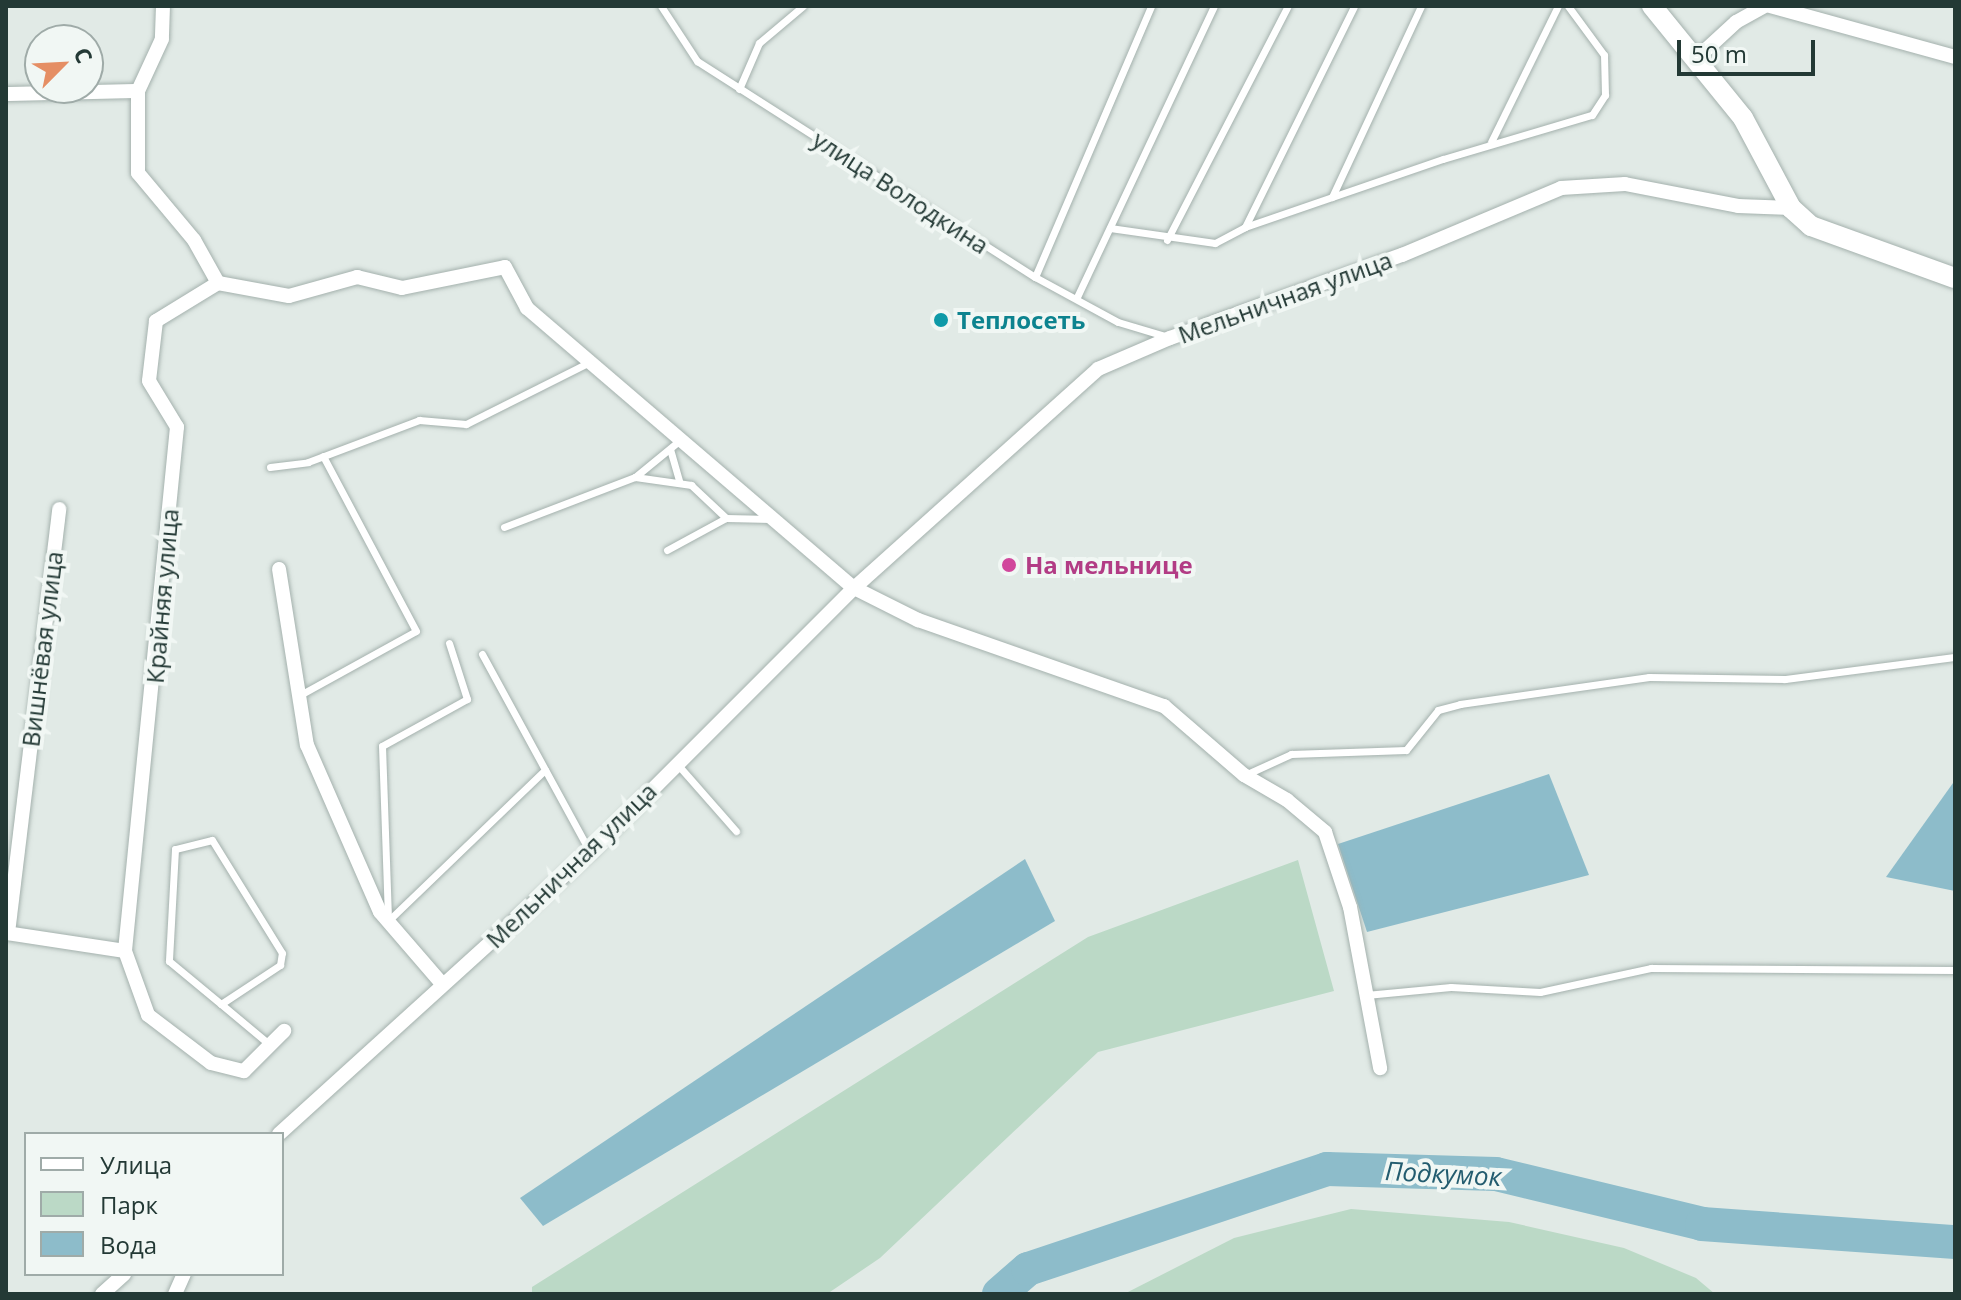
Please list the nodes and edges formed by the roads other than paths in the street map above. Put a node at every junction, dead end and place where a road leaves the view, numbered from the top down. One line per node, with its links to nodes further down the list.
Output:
1 (163, 6): 16 (street)
2 (661, 6): 15 (lane, улица Володкина)
3 (803, 6): 15 (lane)
4 (1151, 6): 24 (lane)
5 (1214, 6): 22 (lane)
6 (1288, 6): 23 (lane)
7 (1354, 6): 21 (lane)
8 (1421, 6): 19 (lane)
9 (1558, 6): 18 (lane)
10 (1568, 6): 19 (lane)
11 (1652, 6): 14 (street)
12 (1767, 6): 13 (street); 14 (street)
13 (1955, 57)
14 (1697, 58): 20 (street)
15 (739, 89): 24 (lane, улица Володкина)
16 (138, 91): 17 (street); 26 (street)
17 (6, 94)
18 (1491, 142)
19 (1332, 197): 21 (lane)
20 (1791, 208): 25 (street); 28 (street, Мельничная улица)
21 (1245, 227): 23 (lane)
22 (1110, 228): 23 (lane); 27 (lane)
23 (1167, 240)
24 (1035, 277): 27 (lane, улица Володкина)
25 (1955, 278)
26 (218, 283): 29 (street); 53 (street, Крайняя улица)
27 (1077, 297): 28 (lane, улица Володкина)
28 (1170, 338): 41 (street, Мельничная улица)
29 (590, 362): 30 (street); 31 (lane)
30 (675, 444): 33 (lane); 34 (lane); 37 (street)
31 (323, 456): 32 (lane); 45 (lane)
32 (270, 467)
33 (635, 477): 34 (lane); 38 (lane)
34 (680, 483): 36 (lane)
35 (59, 509): 52 (street, Вишнёвая улица)
36 (726, 518): 37 (lane); 39 (lane)
37 (771, 519): 41 (street)
38 (504, 527)
39 (667, 550)
40 (279, 569): 45 (street)
41 (854, 588): 46 (street, Мельничная улица); 48 (street)
42 (449, 643): 51 (lane)
43 (482, 654): 47 (lane)
44 (1955, 657): 48 (lane)
45 (299, 695): 51 (street)
46 (676, 763): 49 (lane); 50 (street, Мельничная улица)
47 (545, 770): 50 (lane); 51 (lane)
48 (1244, 775): 56 (street)
49 (736, 831)
50 (590, 852): 55 (street, Мельничная улица)
51 (388, 921): 55 (street)
52 (7, 933): 53 (street)
53 (125, 951): 59 (street)
54 (1955, 970): 56 (lane)
55 (443, 985): 61 (street, Мельничная улица)
56 (1366, 995): 60 (street)
57 (221, 1004): 57 (lane); 59 (lane)
58 (284, 1031): 59 (street)
59 (270, 1045)
60 (1380, 1068)
61 (281, 1132)
62 (122, 1276): 63 (street)
63 (102, 1294)

